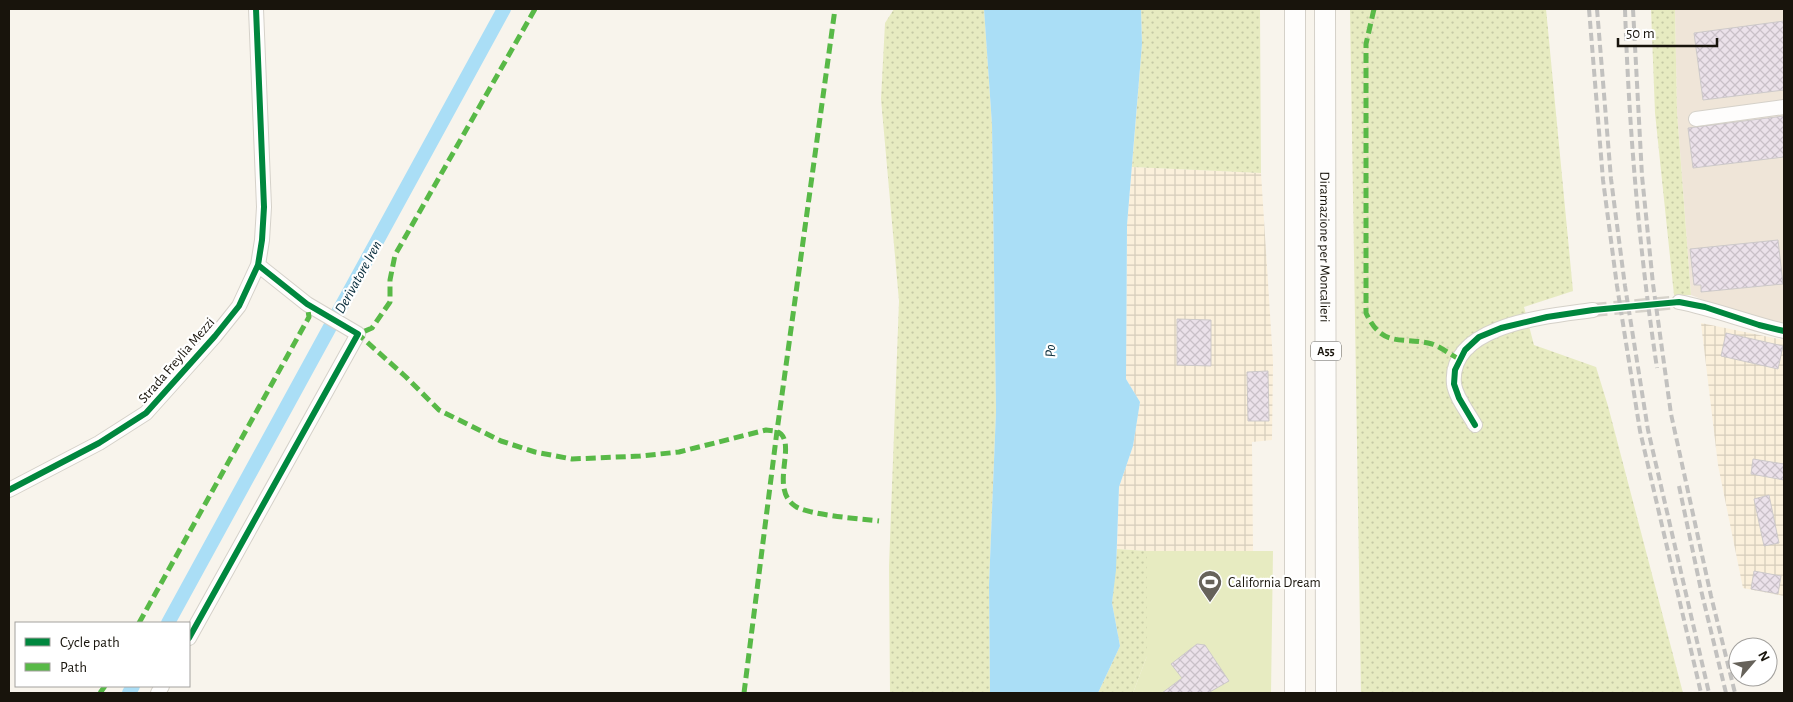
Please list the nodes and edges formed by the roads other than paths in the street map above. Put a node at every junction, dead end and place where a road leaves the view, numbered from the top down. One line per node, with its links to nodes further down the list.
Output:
1 (256, 9): 6 (street, Strada Freylia Mezzi)
2 (1295, 9): 13 (highway, A55)
3 (1325, 9): 14 (highway, Diramazione per Moncalieri / A55)
4 (1784, 107): 5 (street)
5 (1696, 118)
6 (258, 265): 11 (street, Strada Freylia Mezzi); 12 (street)
7 (1679, 302): 9 (street)
8 (1593, 310): 10 (street)
9 (1784, 331)
10 (1475, 425)
11 (9, 490)
12 (190, 636)
13 (1295, 693)
14 (1326, 693)

